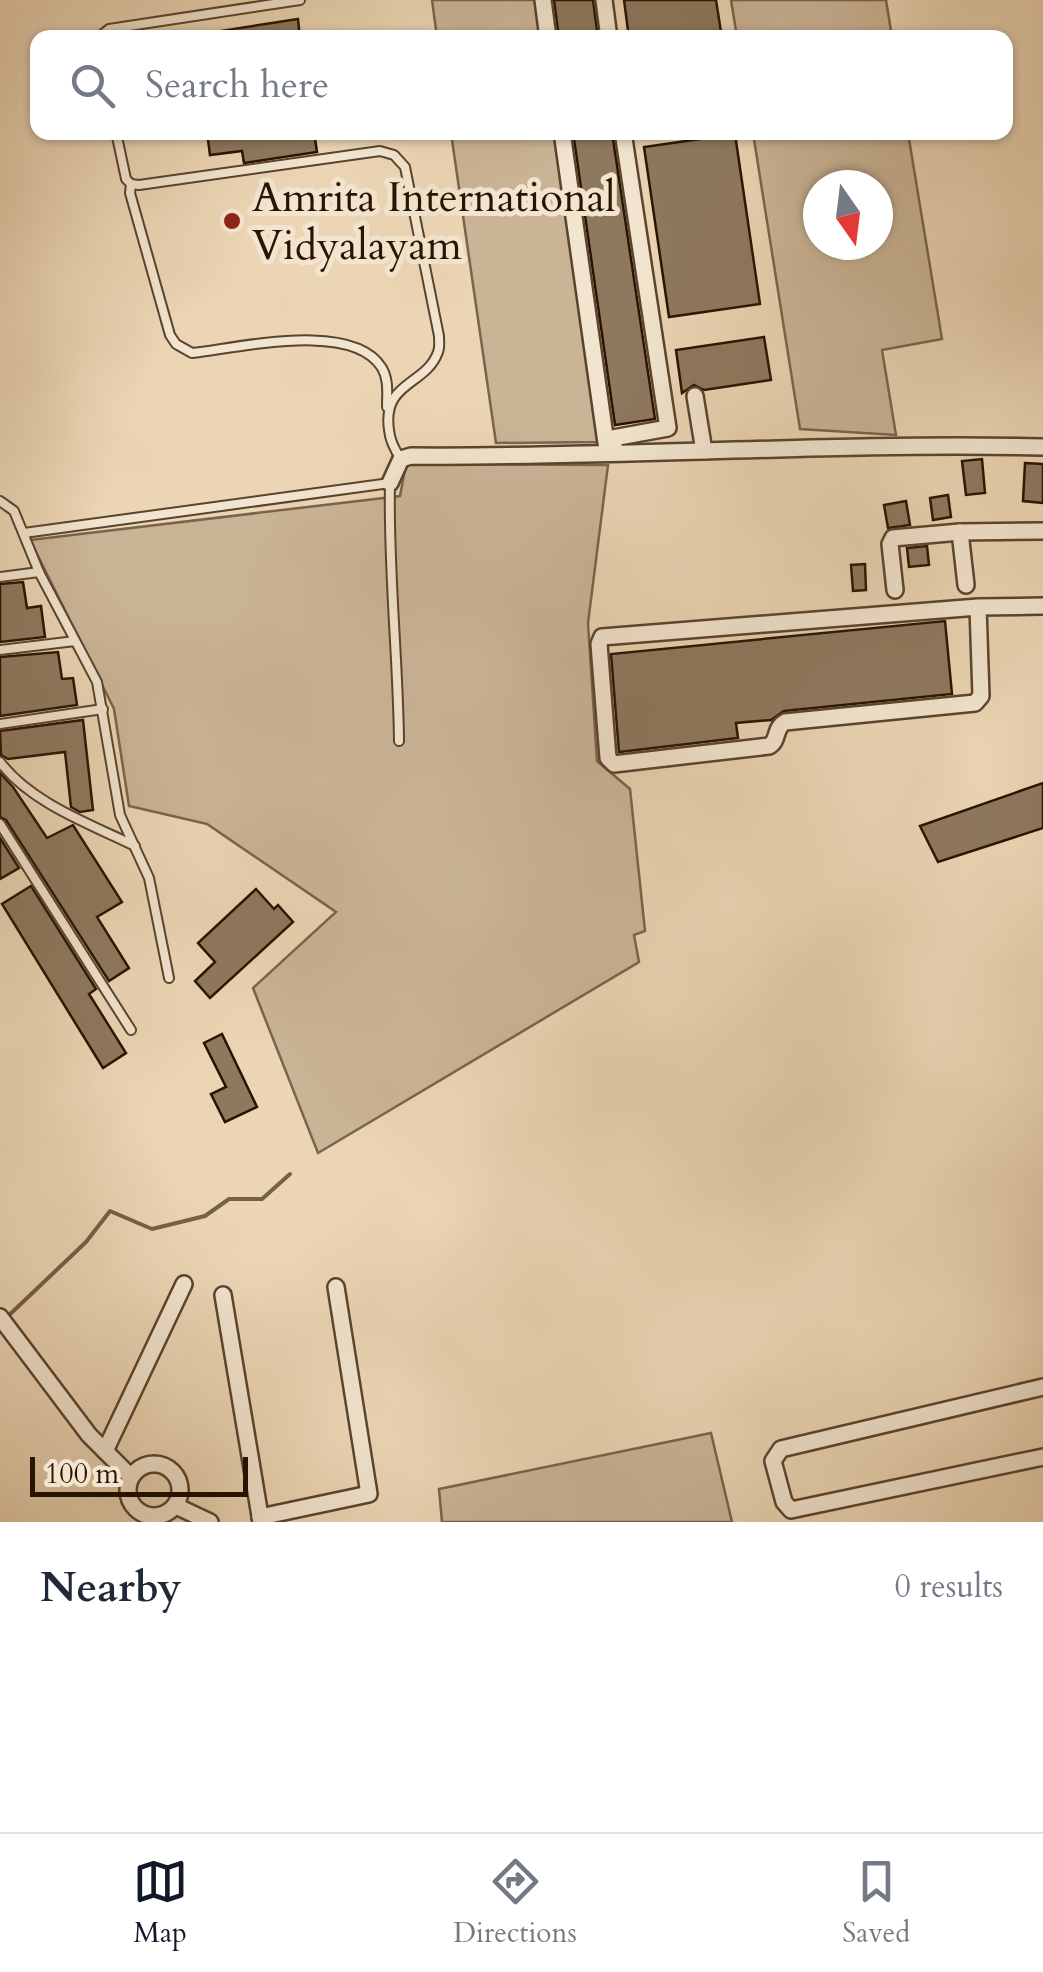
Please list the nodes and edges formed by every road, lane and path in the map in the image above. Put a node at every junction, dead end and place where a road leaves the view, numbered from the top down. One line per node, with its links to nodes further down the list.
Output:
1 (300, 0): 4 (lane)
2 (543, 0): 5 (street)
3 (604, 0): 6 (street)
4 (108, 30)
5 (547, 30)
6 (608, 30)
7 (118, 140): 10 (lane)
8 (563, 140): 13 (street)
9 (624, 140): 13 (street)
10 (131, 184): 12 (lane); 12 (lane)
11 (695, 396): 15 (street)
12 (387, 416): 16 (lane)
13 (610, 446): 15 (street); 16 (street)
14 (1043, 446): 15 (street)
15 (704, 451)
16 (401, 459): 17 (street)
17 (390, 482): 21 (lane); 32 (lane)
18 (0, 501): 21 (lane)
19 (960, 532): 20 (street); 24 (street); 25 (street)
20 (1043, 532)
21 (24, 533): 22 (lane)
22 (39, 572): 23 (lane); 28 (lane)
23 (0, 577)
24 (966, 585)
25 (895, 590)
26 (1043, 606): 27 (street)
27 (978, 607): 27 (street)
28 (76, 640): 29 (lane); 30 (lane)
29 (0, 650)
30 (103, 709): 31 (lane); 35 (lane)
31 (0, 724)
32 (399, 741)
33 (0, 762): 35 (lane)
34 (0, 824): 37 (lane)
35 (136, 846): 36 (lane)
36 (170, 978)
37 (131, 1030)
38 (184, 1284): 43 (street)
39 (336, 1286): 48 (street)
40 (223, 1295): 48 (street)
41 (0, 1317): 43 (street)
42 (1043, 1387): 44 (street)
43 (105, 1450): 45 (street)
44 (1043, 1457)
45 (131, 1477): 46 (street); 46 (street)
46 (176, 1506): 47 (street)
47 (191, 1518): 49 (street)
48 (260, 1519)
49 (210, 1522)

